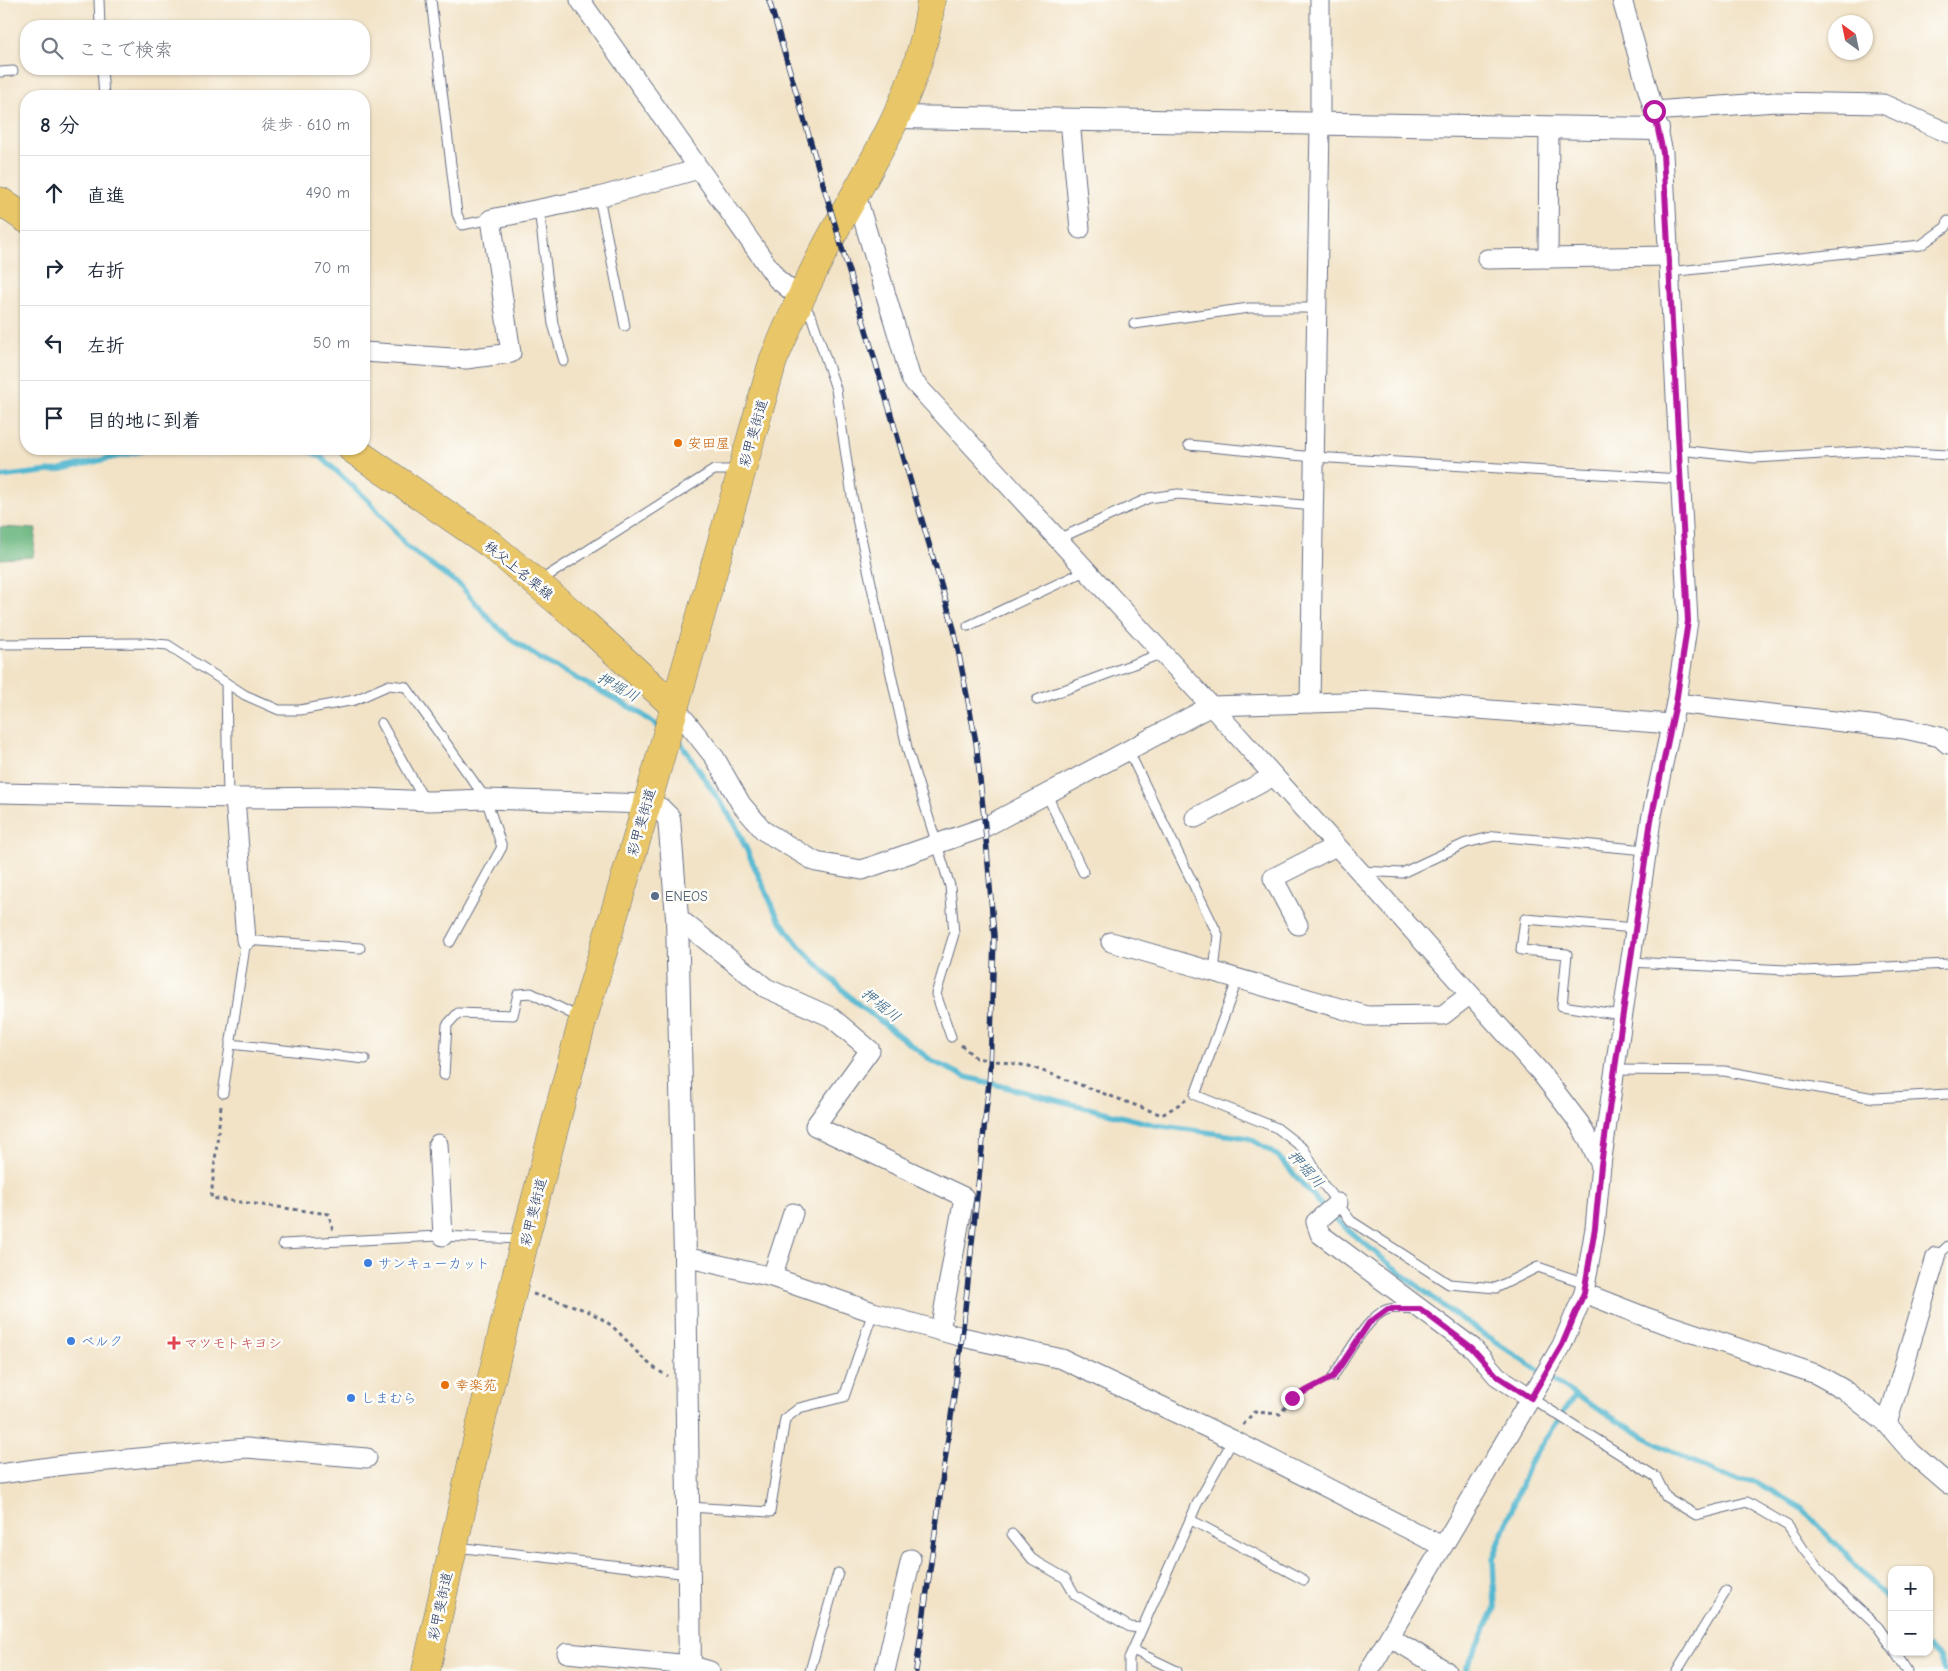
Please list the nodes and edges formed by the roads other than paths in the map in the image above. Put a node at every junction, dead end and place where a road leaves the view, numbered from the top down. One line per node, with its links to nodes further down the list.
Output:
1 (99, 0): 7 (lane)
2 (431, 0): 24 (lane)
3 (580, 0): 18 (street)
4 (931, 0): 12 (main road, 彩甲斐街道)
5 (1320, 0): 15 (street)
6 (1622, 0): 14 (street)
7 (100, 20)
8 (13, 71): 9 (lane)
9 (0, 72)
10 (102, 75): 11 (lane)
11 (104, 90)
12 (898, 118): 13 (street); 19 (main road, 彩甲斐街道)
13 (1070, 120): 15 (street); 26 (street)
14 (1656, 120): 16 (street); 17 (street); 29 (street)
15 (1320, 124): 16 (street); 31 (street)
16 (1549, 127): 27 (street)
17 (1948, 133)
18 (699, 169): 20 (street); 30 (street)
19 (856, 195): 30 (main road, 彩甲斐街道); 44 (street)
20 (599, 197): 22 (street); 33 (lane)
21 (0, 201): 23 (main road)
22 (539, 209): 24 (street); 35 (lane)
23 (20, 215)
24 (491, 219): 34 (street)
25 (1948, 221): 29 (lane)
26 (1080, 229)
27 (1548, 258): 28 (street); 29 (street)
28 (1487, 259)
29 (1669, 264): 37 (street)
30 (799, 297): 41 (main road, 彩甲斐街道); 68 (lane)
31 (1317, 308): 32 (lane); 40 (street)
32 (1134, 324)
33 (625, 326)
34 (370, 352)
35 (564, 361)
36 (1189, 445): 40 (lane)
37 (1679, 450): 39 (lane); 42 (street)
38 (361, 455): 46 (main road, 秩父上名栗線)
39 (1948, 455)
40 (1314, 457): 42 (lane); 43 (street)
41 (742, 470): 46 (lane); 55 (main road, 彩甲斐街道)
42 (1680, 479): 53 (street)
43 (1314, 506): 44 (lane); 52 (street)
44 (1058, 539): 45 (street)
45 (1087, 570): 47 (lane); 49 (street)
46 (536, 583): 55 (main road, 秩父上名栗線)
47 (968, 626)
48 (0, 644): 50 (lane)
49 (1163, 653): 51 (lane); 54 (street)
50 (226, 683): 63 (lane); 64 (lane)
51 (1037, 700)
52 (1310, 703): 54 (street); 57 (street)
53 (1676, 703): 57 (street); 58 (street)
54 (1211, 706): 59 (street); 60 (street)
55 (671, 716): 66 (main road, 彩甲斐街道); 68 (street)
56 (381, 723): 65 (lane)
57 (1671, 724): 70 (street)
58 (1948, 744)
59 (1129, 752): 62 (street); 82 (lane)
60 (1274, 776): 67 (street); 69 (street)
61 (0, 793): 63 (street)
62 (1047, 795): 68 (street); 72 (lane)
63 (232, 798): 65 (street); 76 (street)
64 (486, 799): 65 (street); 66 (street); 77 (lane)
65 (425, 801)
66 (647, 804): 73 (street); 86 (main road, 彩甲斐街道)
67 (1195, 818)
68 (935, 843): 87 (lane)
69 (1336, 846): 71 (street); 74 (street)
70 (1646, 850): 71 (lane); 75 (street)
71 (1358, 871): 84 (street)
72 (1083, 872)
73 (677, 917): 102 (street); 107 (street)
74 (1298, 925)
75 (1635, 928): 80 (street); 85 (lane)
76 (246, 940): 79 (lane); 88 (lane)
77 (450, 942)
78 (1111, 942): 82 (street)
79 (360, 948)
80 (1630, 962): 81 (lane); 85 (street)
81 (1948, 964)
82 (1214, 972): 83 (street)
83 (1238, 978): 84 (street); 96 (lane)
84 (1469, 995): 95 (street)
85 (1622, 1015): 90 (street)
86 (583, 1019): 91 (lane); 99 (main road, 彩甲斐街道)
87 (951, 1037)
88 (230, 1044): 89 (lane); 92 (lane)
89 (365, 1059)
90 (1614, 1070): 93 (lane); 95 (street)
91 (444, 1075)
92 (223, 1093)
93 (1948, 1094)
94 (438, 1144): 98 (street)
95 (1601, 1165): 104 (street)
96 (1337, 1204): 104 (lane); 105 (street)
97 (793, 1213): 103 (street)
98 (443, 1236): 99 (lane); 100 (lane)
99 (526, 1239): 119 (main road, 彩甲斐街道)
100 (283, 1244)
101 (1942, 1251): 110 (street)
102 (686, 1257): 103 (street); 115 (street)
103 (772, 1277): 106 (street)
104 (1585, 1288): 109 (street); 110 (street)
105 (1420, 1309): 108 (lane); 109 (street)
106 (873, 1312): 107 (street); 115 (lane)
107 (940, 1331): 111 (street)
108 (1333, 1377)
109 (1531, 1398): 118 (street); 127 (lane)
110 (1887, 1424): 114 (street)
111 (1233, 1440): 116 (lane); 118 (street)
112 (367, 1458): 113 (street)
113 (0, 1474)
114 (1948, 1484)
115 (688, 1507): 122 (street)
116 (1191, 1520): 123 (lane); 125 (lane)
117 (1012, 1534): 125 (lane)
118 (1442, 1546): 126 (street)
119 (453, 1547): 122 (lane); 132 (main road, 彩甲斐街道)
120 (911, 1559): 134 (street)
121 (838, 1573): 133 (lane)
122 (690, 1574): 131 (street)
123 (1304, 1580)
124 (1726, 1591): 139 (lane)
125 (1142, 1628): 128 (lane)
126 (1390, 1637): 137 (street); 138 (street)
127 (1888, 1641)
128 (1133, 1650): 135 (lane); 136 (lane)
129 (567, 1653): 131 (street)
130 (1898, 1656): 140 (lane)
131 (697, 1669)
132 (426, 1671)
133 (810, 1671)
134 (885, 1671)
135 (1129, 1671)
136 (1178, 1671)
137 (1369, 1671)
138 (1446, 1671)
139 (1677, 1671)
140 (1907, 1671)

